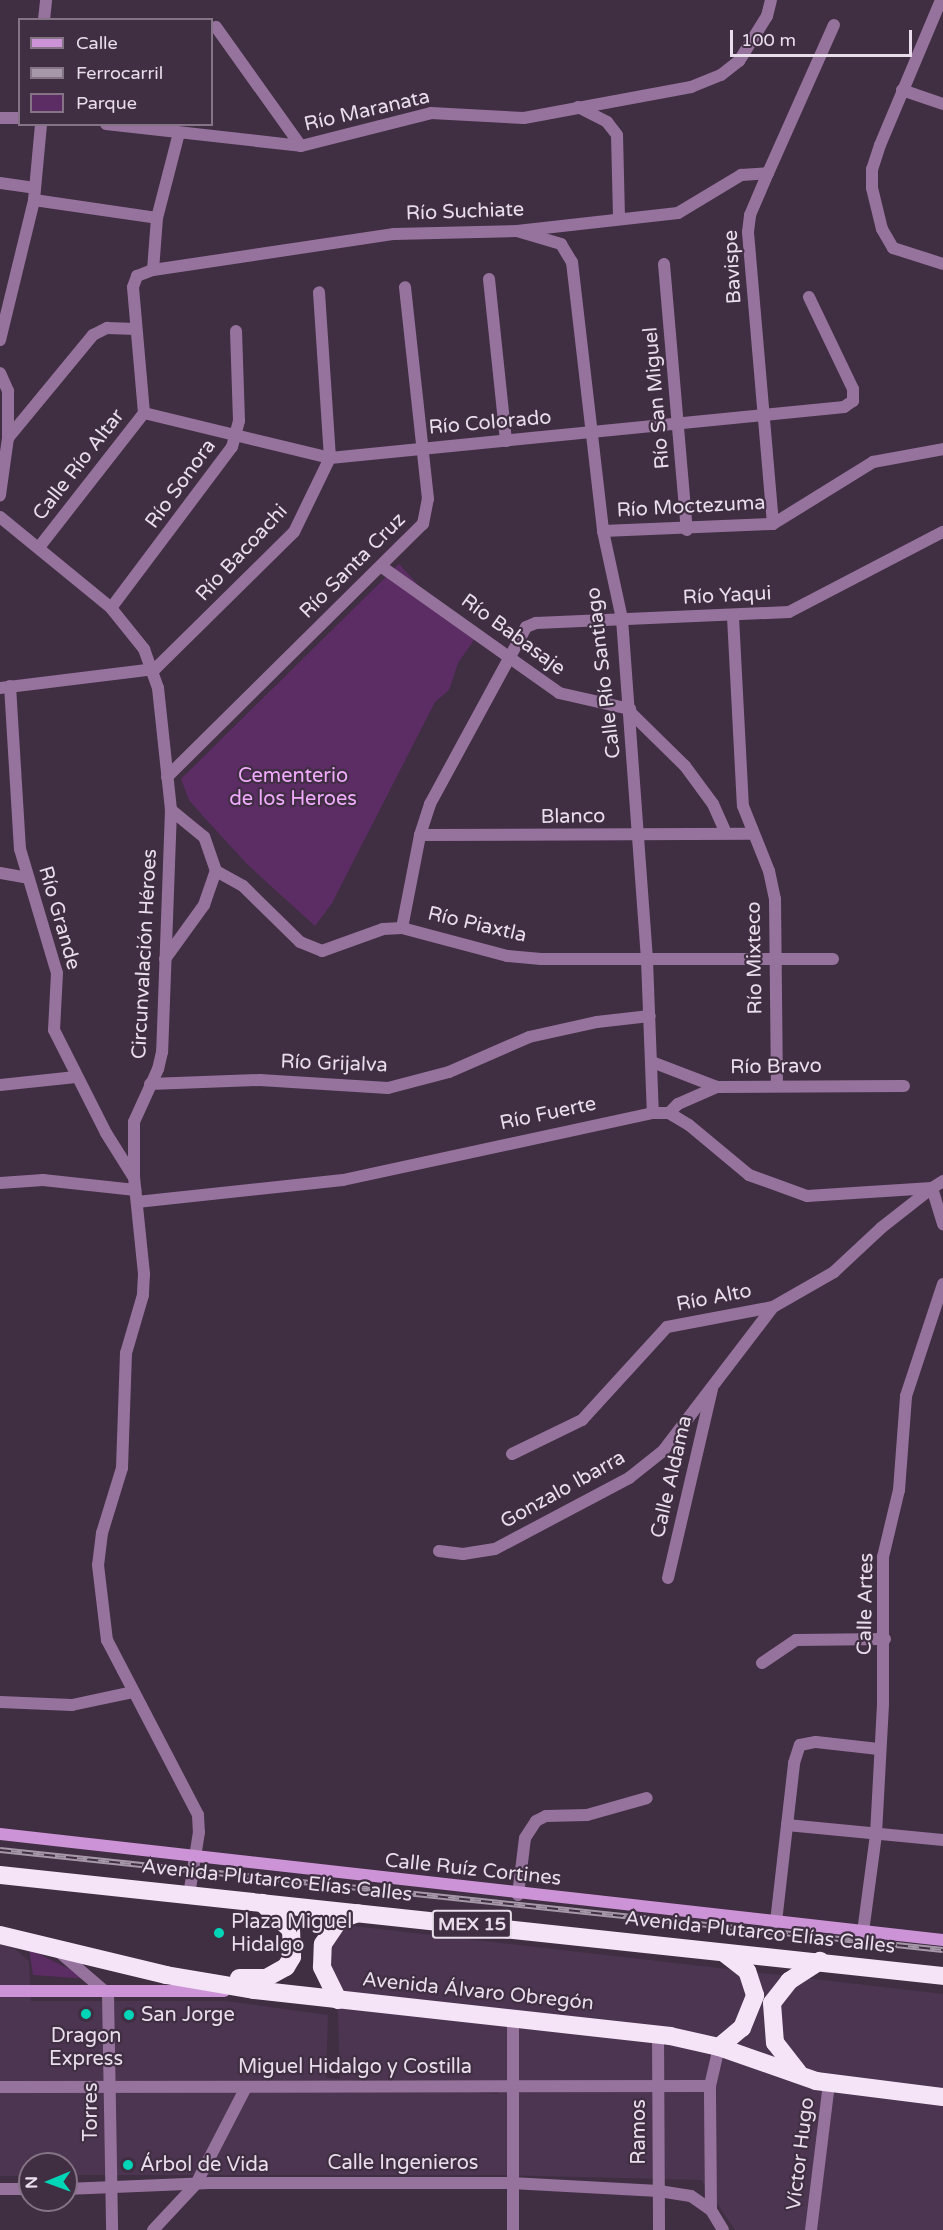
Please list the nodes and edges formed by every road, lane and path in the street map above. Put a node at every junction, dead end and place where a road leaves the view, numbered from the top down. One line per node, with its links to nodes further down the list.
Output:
1 (46, 0): 5 (street)
2 (771, 0): 10 (street, Río Maranata)
3 (927, 0): 4 (street)
4 (941, 5): 8 (street)
5 (44, 18)
6 (834, 25): 17 (street, Bavispe)
7 (216, 27): 16 (street)
8 (902, 90): 9 (street); 24 (street)
9 (943, 104)
10 (578, 107): 16 (street, Río Maranata); 21 (street)
11 (0, 118): 12 (street)
12 (18, 118)
13 (40, 126): 19 (street)
14 (122, 126): 15 (street, Río Maranata)
15 (179, 133): 16 (street, Río Maranata); 20 (street)
16 (301, 146)
17 (768, 173): 21 (street, Río Suchiate); 35 (street, Bavispe)
18 (0, 183): 19 (street)
19 (34, 194): 20 (street); 32 (street)
20 (157, 218): 25 (street)
21 (619, 219): 22 (street, Río Suchiate)
22 (517, 231): 25 (street, Río Suchiate); 37 (street, Calle Río Santiago)
23 (664, 264): 36 (street, Río San Miguel)
24 (943, 264)
25 (153, 270): 30 (street, Calle Río Altar)
26 (489, 279): 40 (street)
27 (405, 287): 41 (street, Río Santa Cruz)
28 (319, 292): 43 (street, Río Bacoachi)
29 (808, 297): 35 (street, Río Colorado)
30 (136, 329): 34 (street, Calle Río Altar); 39 (street)
31 (236, 331): 38 (street, Río Sonora)
32 (0, 340)
33 (0, 373): 39 (street)
34 (144, 413): 38 (street, Río Colorado); 51 (street, Calle Río Altar)
35 (764, 415): 36 (street, Río Colorado); 47 (street, Bavispe)
36 (679, 424): 37 (street, Río Colorado); 48 (street, Río San Miguel)
37 (592, 434): 40 (street, Río Colorado); 49 (street, Calle Río Santiago)
38 (236, 437): 43 (street, Río Colorado); 53 (street, Río Sonora)
39 (8, 438): 45 (street)
40 (506, 441): 41 (street, Río Colorado)
41 (423, 449): 43 (street, Río Colorado); 52 (street, Río Santa Cruz)
42 (940, 451): 44 (street); 47 (street, Río Moctezuma)
43 (330, 458): 57 (street, Río Bacoachi)
44 (943, 464)
45 (0, 495)
46 (0, 517): 51 (street, Circunvalación Héroes)
47 (773, 524): 48 (street, Río Moctezuma)
48 (687, 530): 49 (street, Río Moctezuma)
49 (603, 531): 55 (street, Calle Río Santiago)
50 (943, 532): 54 (street, Río Yaqui)
51 (40, 546): 53 (street, Circunvalación Héroes)
52 (382, 567): 56 (street, Río Babasaje); 60 (street, Río Santa Cruz)
53 (111, 608): 57 (street, Circunvalación Héroes)
54 (733, 617): 55 (street, Río Yaqui); 63 (street, Río Mixteco)
55 (622, 618): 56 (street, Río Yaqui); 59 (street, Calle Río Santiago)
56 (509, 654): 59 (street, Río Babasaje); 64 (street, Río Yaqui)
57 (154, 669): 58 (street); 60 (street, Circunvalación Héroes)
58 (5, 687): 68 (street, Río Grande)
59 (630, 711): 62 (street); 65 (street, Calle Río Santiago)
60 (168, 777): 61 (street, Circunvalación Héroes)
61 (171, 810): 66 (street); 72 (street, Circunvalación Héroes)
62 (726, 833): 63 (street, Blanco); 65 (street, Blanco)
63 (753, 834): 70 (street, Río Mixteco)
64 (420, 835): 65 (street, Blanco); 69 (street)
65 (639, 835): 73 (street, Calle Río Santiago)
66 (216, 871): 69 (street, Río Piaxtla); 72 (street)
67 (0, 873): 68 (street)
68 (27, 878): 76 (street, Río Grande)
69 (402, 928): 73 (street, Río Piaxtla)
70 (775, 958): 71 (street, Río Piaxtla); 73 (street, Río Piaxtla); 79 (street, Río Mixteco)
71 (833, 958)
72 (165, 959): 77 (street, Circunvalación Héroes)
73 (647, 960): 74 (street, Calle Río Santiago)
74 (650, 1016): 75 (street, Calle Río Santiago); 77 (street, Río Grijalva)
75 (652, 1062): 81 (street, Río Bravo); 82 (street, Calle Río Santiago)
76 (76, 1077): 78 (street); 87 (street, Río Grande)
77 (150, 1084): 87 (street, Circunvalación Héroes)
78 (0, 1085)
79 (777, 1085): 80 (street, Río Bravo); 81 (street, Río Bravo)
80 (904, 1086)
81 (717, 1087): 83 (street)
82 (653, 1113): 83 (street, Río Fuerte); 87 (street, Río Fuerte)
83 (669, 1113): 86 (street)
84 (943, 1181): 86 (street)
85 (0, 1182): 87 (street, Río Fuerte)
86 (932, 1188): 88 (street); 90 (street, Río Alto)
87 (135, 1189): 97 (street, Circunvalación Héroes)
88 (943, 1224)
89 (943, 1284): 95 (street, Calle Artes)
90 (772, 1306): 91 (street, Gonzalo Ibarra); 92 (street, Río Alto)
91 (712, 1385): 93 (street, Gonzalo Ibarra); 94 (street, Calle Aldama)
92 (512, 1454)
93 (439, 1551)
94 (668, 1578)
95 (885, 1639): 96 (street); 99 (street, Calle Artes)
96 (762, 1663)
97 (133, 1692): 98 (street); 105 (street, Circunvalación Héroes)
98 (0, 1702)
99 (879, 1749): 101 (street); 103 (street, Calle Artes)
100 (647, 1798): 107 (street)
101 (787, 1825): 103 (street); 111 (street)
102 (0, 1834): 105 (street, Calle Ruíz Cortines)
103 (876, 1834): 104 (street); 112 (street, Calle Artes)
104 (943, 1840)
105 (196, 1858): 107 (street, Calle Ruíz Cortines); 108 (street, Circunvalación Héroes)
106 (0, 1875): 108 (highway, Avenida Plutarco Elías Calles / MEX 15)
107 (518, 1894): 111 (street, Calle Ruíz Cortines)
108 (189, 1895): 109 (highway, Avenida Plutarco Elías Calles / MEX 15)
109 (258, 1901): 110 (highway, Avenida Plutarco Elías Calles / MEX 15); 118 (highway)
110 (357, 1913): 116 (highway, Avenida Plutarco Elías Calles / MEX 15); 123 (highway)
111 (776, 1922): 112 (street, Calle Ruíz Cortines)
112 (863, 1932): 114 (street, Calle Ruíz Cortines)
113 (0, 1935): 115 (highway)
114 (943, 1940)
115 (58, 1950): 118 (highway); 122 (street)
116 (723, 1953): 117 (highway, Avenida Plutarco Elías Calles / MEX 15); 124 (highway)
117 (820, 1961): 119 (highway, Avenida Plutarco Elías Calles / MEX 15); 125 (highway)
118 (122, 1965): 120 (highway)
119 (943, 1976)
120 (254, 1990): 122 (street, Avenida Álvaro Obregón); 123 (highway, Avenida Álvaro Obregón)
121 (0, 1991): 122 (street, Avenida Álvaro Obregón)
122 (108, 1994): 134 (street, Torres)
123 (338, 2000): 126 (highway, Avenida Álvaro Obregón)
124 (753, 2002): 125 (highway); 128 (highway)
125 (772, 2006): 129 (highway)
126 (513, 2019): 127 (highway, Avenida Álvaro Obregón); 131 (street)
127 (658, 2034): 128 (highway, Avenida Álvaro Obregón); 136 (street, Ramos)
128 (719, 2047): 129 (highway, Avenida Álvaro Obregón); 132 (street)
129 (802, 2076): 130 (highway, Avenida Álvaro Obregón)
130 (829, 2083): 137 (highway, Avenida Álvaro Obregón); 151 (street, Víctor Hugo)
131 (513, 2086): 135 (street, Miguel Hidalgo y Costilla); 136 (street, Miguel Hidalgo y Costilla); 138 (street)
132 (710, 2086): 136 (street, Miguel Hidalgo y Costilla); 145 (street)
133 (0, 2087): 134 (street, Miguel Hidalgo y Costilla)
134 (110, 2087): 135 (street, Miguel Hidalgo y Costilla); 140 (street, Torres)
135 (246, 2087): 139 (street)
136 (658, 2088): 144 (street, Ramos)
137 (943, 2097)
138 (511, 2183): 139 (street, Calle Ingenieros); 144 (street, Calle Ingenieros); 148 (street)
139 (196, 2184): 140 (street, Calle Ingenieros); 147 (street)
140 (111, 2188): 143 (street, Calle Ingenieros); 146 (street, Torres)
141 (0, 2189): 142 (street)
142 (18, 2189)
143 (78, 2189)
144 (659, 2191): 145 (street, Calle Ingenieros); 149 (street, Ramos)
145 (711, 2210): 150 (street, Calle Ingenieros)
146 (112, 2230)
147 (153, 2230)
148 (513, 2230)
149 (659, 2230)
150 (723, 2230)
151 (811, 2230)

